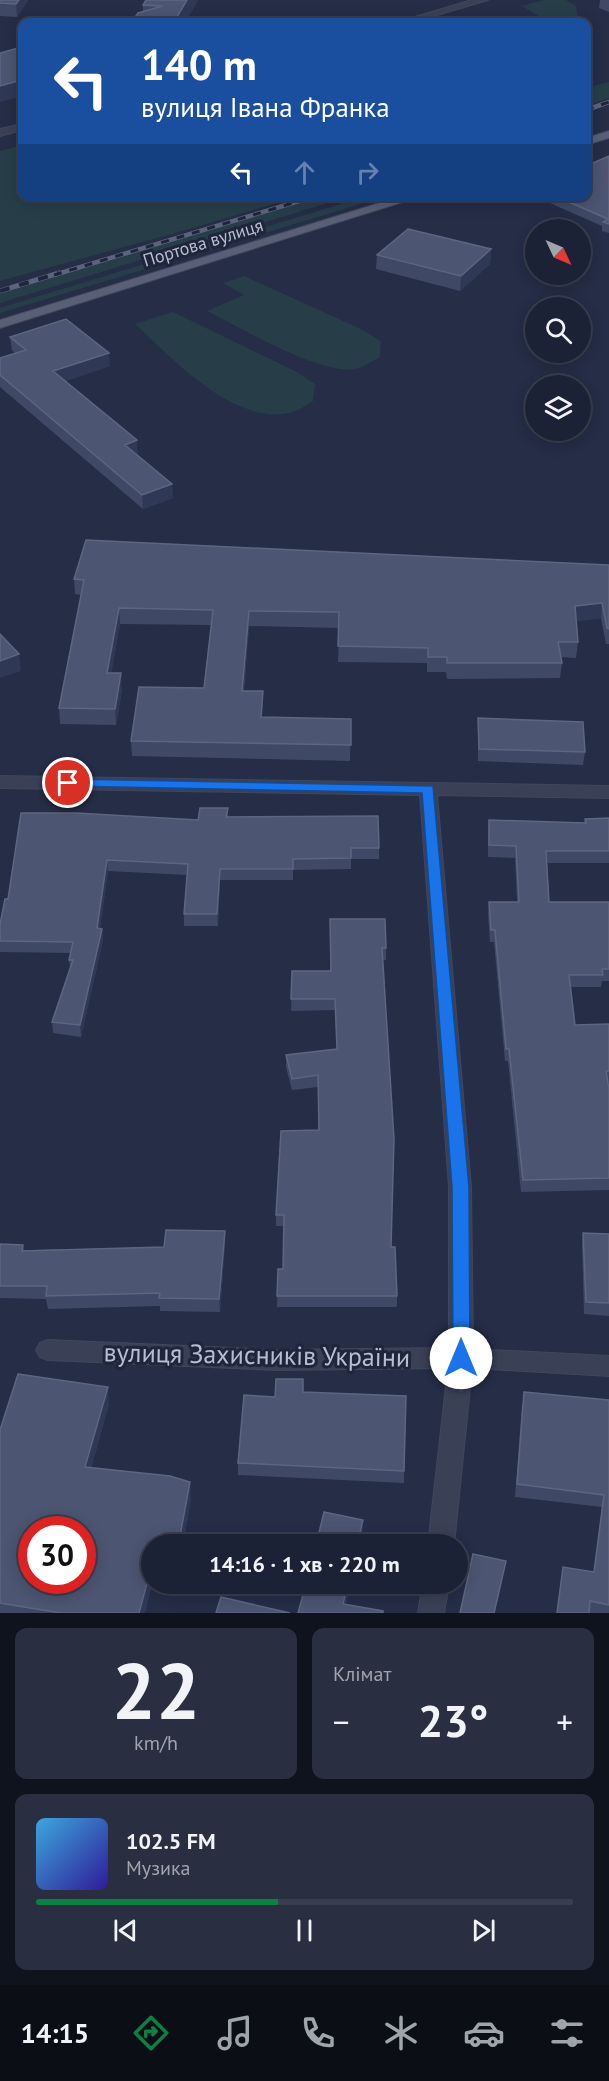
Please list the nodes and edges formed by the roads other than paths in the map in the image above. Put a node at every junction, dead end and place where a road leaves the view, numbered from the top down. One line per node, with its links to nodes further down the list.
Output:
1 (483, 0): 2 (street)
2 (418, 18)
3 (18, 128): 4 (street)
4 (0, 134)
5 (609, 134): 6 (main road)
6 (591, 140)
7 (400, 201): 8 (main road, Портова вулиця)
8 (0, 324)
9 (0, 782): 10 (street)
10 (428, 789): 11 (street); 13 (street)
11 (609, 792)
12 (48, 1350): 13 (street, вулиця Захисників України)
13 (461, 1358): 14 (street, вулиця Захисників України); 15 (street)
14 (609, 1366)
15 (442, 1534)
16 (434, 1594): 17 (street)
17 (431, 1613)

